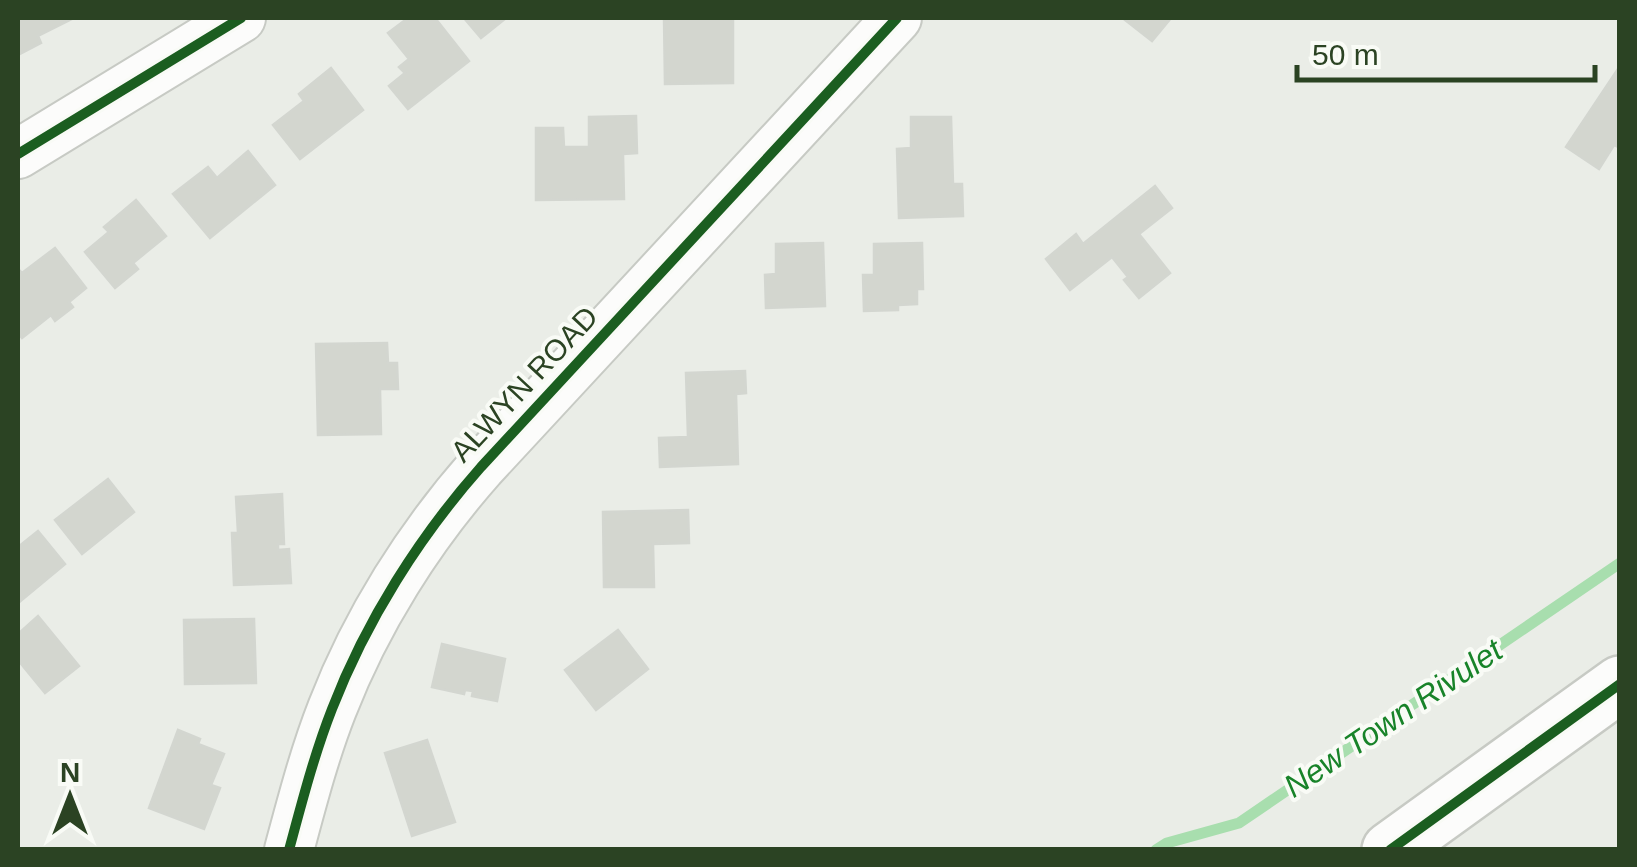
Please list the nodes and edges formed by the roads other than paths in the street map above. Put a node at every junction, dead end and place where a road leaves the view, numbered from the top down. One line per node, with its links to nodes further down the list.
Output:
1 (240, 18): 3 (street)
2 (897, 18): 5 (street, ALWYN ROAD)
3 (18, 154)
4 (1620, 684): 6 (street)
5 (289, 850)
6 (1390, 850)

